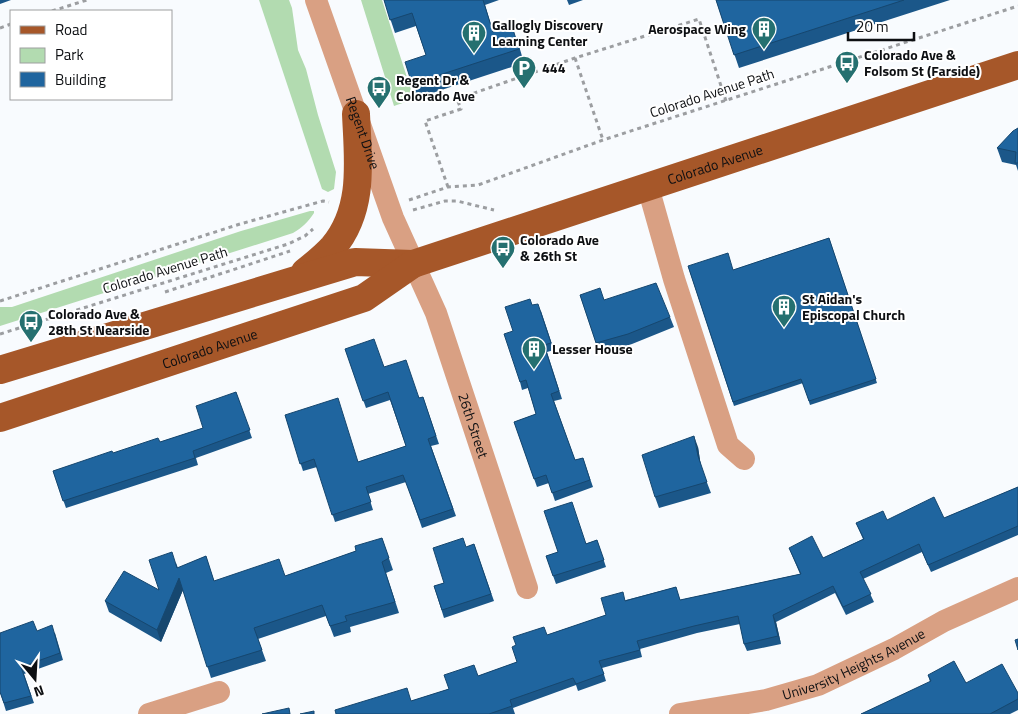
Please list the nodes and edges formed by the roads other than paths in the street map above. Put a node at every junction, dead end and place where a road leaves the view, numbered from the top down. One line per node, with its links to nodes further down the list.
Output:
1 (316, 0): 3 (street, Regent Drive)
2 (1018, 65): 4 (main road, Colorado Avenue)
3 (356, 114): 5 (street, Regent Drive); 6 (main road)
4 (648, 187): 5 (main road, Colorado Avenue); 9 (street)
5 (413, 264): 6 (main road, Colorado Avenue); 8 (main road, Colorado Avenue); 10 (street, 26th Street)
6 (296, 279): 7 (main road, Colorado Avenue)
7 (0, 370)
8 (0, 418)
9 (744, 459)
10 (527, 588)
11 (1018, 588): 14 (street, University Heights Avenue)
12 (218, 692): 13 (street)
13 (149, 714)
14 (680, 714)

